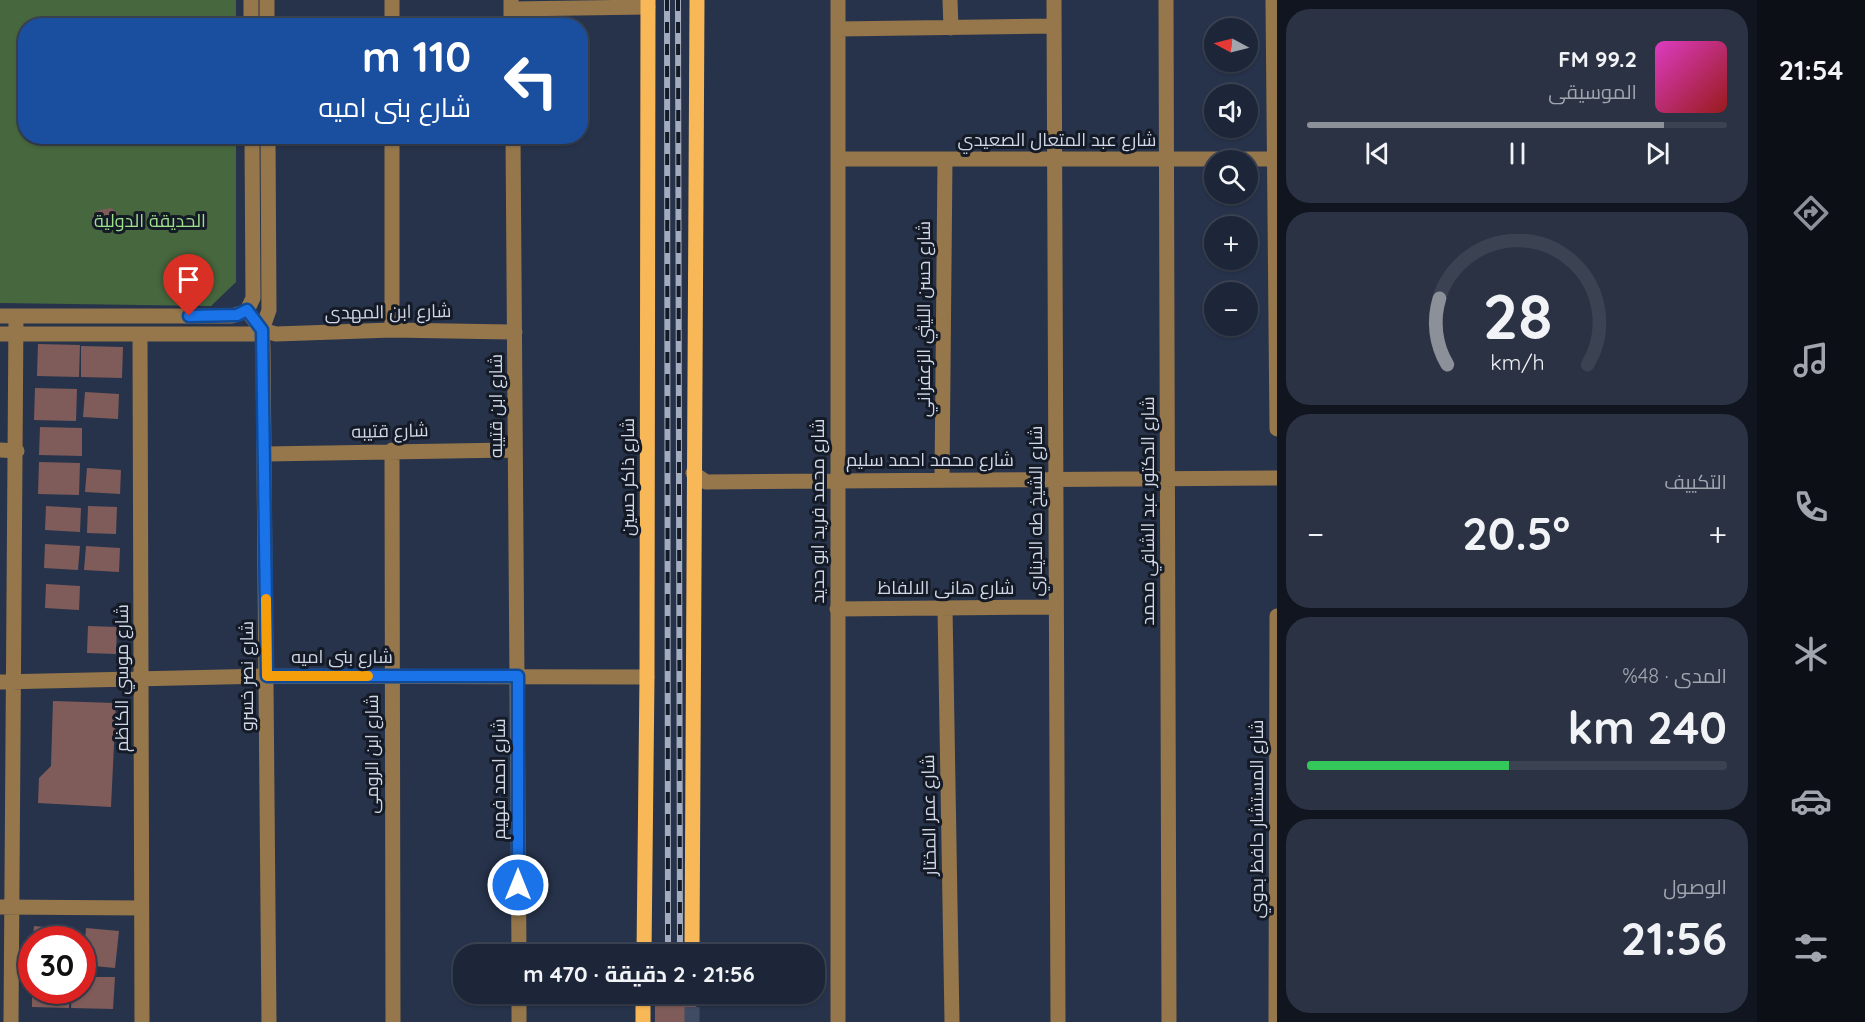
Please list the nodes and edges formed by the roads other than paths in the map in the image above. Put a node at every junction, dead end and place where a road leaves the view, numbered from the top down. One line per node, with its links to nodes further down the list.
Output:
1 (251, 0): 12 (street)
2 (267, 0): 13 (street)
3 (392, 0): 14 (street)
4 (697, 0): 40 (main road)
5 (838, 0): 17 (street, شارع محمد فريد ابو حديد)
6 (950, 0): 16 (street)
7 (1054, 0): 15 (street, شارع الشيخ طه الديناري)
8 (1166, 0): 25 (street, شارع الدكتور عبد الشافي محمد)
9 (1273, 0): 26 (street)
10 (648, 3): 11 (street); 53 (main road, شارع ذاكر حسين)
11 (511, 4)
12 (251, 18)
13 (267, 18)
14 (392, 18)
15 (1054, 26): 16 (street); 24 (street, شارع الشيخ طه الديناري)
16 (951, 27): 17 (street)
17 (838, 29): 22 (street, شارع محمد فريد ابو حديد)
18 (252, 144): 27 (street)
19 (267, 144): 27 (street)
20 (392, 144): 29 (street)
21 (513, 144): 31 (street, شارع ابن قتيبه)
22 (838, 159): 23 (street, شارع عبد المتعال الصعيدي); 45 (street, شارع محمد فريد ابو حديد)
23 (945, 159): 24 (street, شارع عبد المتعال الصعيدي); 42 (street, شارع حسن الليثي الزعفراني)
24 (1054, 159): 25 (street, شارع عبد المتعال الصعيدي); 43 (street, شارع الشيخ طه الديناري)
25 (1167, 159): 26 (street, شارع عبد المتعال الصعيدي); 44 (street, شارع الدكتور عبد الشافي محمد)
26 (1276, 159): 34 (street)
27 (256, 303): 28 (street); 30 (street); 30 (street)
28 (8, 316): 32 (street)
29 (392, 330): 30 (street, شارع ابن المهدى); 31 (street, شارع ابن المهدى)
30 (269, 332): 33 (street, شارع ابن المهدى); 39 (street, شارع نصر خسرو)
31 (515, 332): 37 (street, شارع ابن قتيبه)
32 (8, 334): 33 (street, شارع ابن المهدى); 38 (street)
33 (140, 334): 54 (street, شارع موسي الكاظم)
34 (1277, 429)
35 (0, 450): 38 (street)
36 (392, 450): 37 (street, شارع قتيبه); 39 (street, شارع قتيبه); 51 (street, شارع ابن الرومى)
37 (515, 450): 52 (street, شارع ابن قتيبه)
38 (16, 451): 55 (street)
39 (266, 454): 50 (street, شارع نصر خسرو)
40 (693, 474): 45 (street, شارع محمد احمد سليم); 60 (main road)
41 (1277, 478): 44 (street, شارع محمد احمد سليم)
42 (942, 479): 43 (street, شارع محمد احمد سليم); 45 (street, شارع محمد احمد سليم)
43 (1056, 479): 44 (street, شارع محمد احمد سليم); 46 (street, شارع الشيخ طه الديناري)
44 (1167, 479): 72 (street, شارع الدكتور عبد الشافي محمد)
45 (837, 480): 48 (street, شارع محمد فريد ابو حديد)
46 (1056, 607): 47 (street, شارع هانى الالفاظ); 71 (street, شارع الشيخ طه الديناري)
47 (945, 608): 48 (street, شارع هانى الالفاظ); 70 (street, شارع عمر المختار)
48 (837, 609): 69 (street, شارع محمد فريد ابو حديد)
49 (1277, 616): 73 (street, شارع المستشار حافظ بدوي)
50 (267, 676): 51 (street, شارع بنى اميه); 54 (street, شارع بنى اميه); 65 (street, شارع نصر خسرو)
51 (391, 676): 52 (street, شارع بنى اميه); 66 (street, شارع ابن الرومى)
52 (518, 676): 53 (street, شارع بنى اميه); 58 (street, شارع احمد فهيم)
53 (647, 677): 59 (main road, شارع ذاكر حسين)
54 (141, 678): 55 (street, شارع بنى اميه); 57 (street, شارع موسي الكاظم)
55 (7, 682): 56 (street)
56 (6, 907): 57 (street); 63 (street)
57 (141, 908): 64 (street, شارع موسي الكاظم)
58 (519, 944)
59 (644, 944)
60 (692, 944)
61 (519, 1004): 67 (street)
62 (643, 1004): 68 (main road)
63 (11, 1022)
64 (142, 1022)
65 (269, 1022)
66 (393, 1022)
67 (519, 1022)
68 (643, 1022)
69 (838, 1022)
70 (952, 1022)
71 (1058, 1022)
72 (1169, 1022)
73 (1276, 1022)

